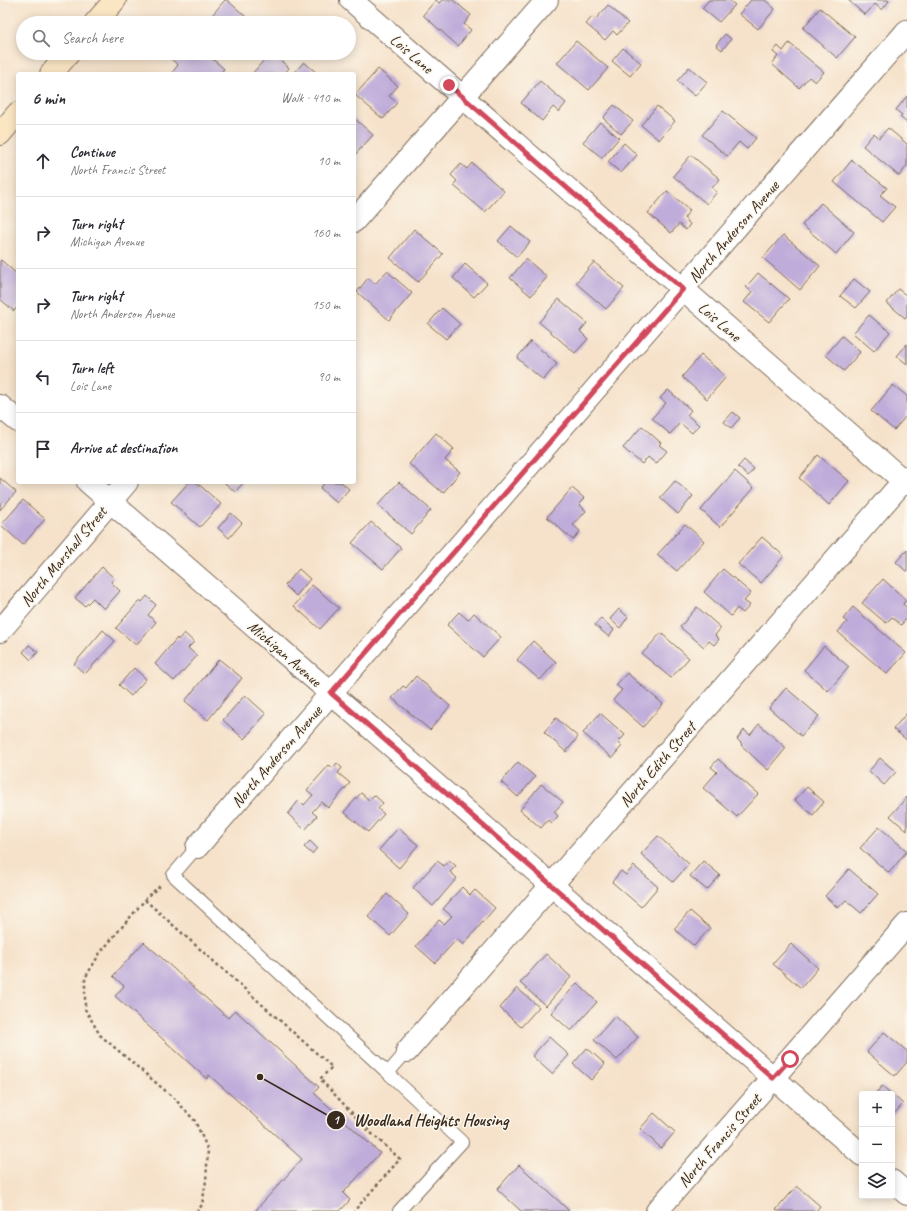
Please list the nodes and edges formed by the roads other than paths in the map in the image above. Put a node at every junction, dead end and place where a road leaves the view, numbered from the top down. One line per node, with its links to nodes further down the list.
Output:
1 (114, 0): 4 (main road)
2 (351, 0): 8 (street, Lois Lane)
3 (547, 0): 8 (street)
4 (101, 16)
5 (907, 31): 12 (street, North Anderson Avenue)
6 (64, 60): 7 (main road)
7 (53, 72)
8 (462, 97): 11 (street); 12 (street, Lois Lane)
9 (16, 115): 10 (main road)
10 (0, 134)
11 (356, 219)
12 (683, 289): 15 (street, Lois Lane); 20 (street, North Anderson Avenue)
13 (0, 406): 14 (street)
14 (16, 419)
15 (906, 481): 22 (street, North Edith Street)
16 (90, 484): 18 (street, Michigan Avenue)
17 (125, 484): 18 (street, North Marshall Street)
18 (110, 501): 19 (street, North Marshall Street); 20 (street, Michigan Avenue)
19 (0, 631)
20 (331, 693): 21 (street, North Anderson Avenue); 22 (street, Michigan Avenue)
21 (197, 847): 25 (lane)
22 (552, 885): 24 (street, North Edith Street); 26 (street, Michigan Avenue)
23 (907, 924): 26 (street, North Francis Street)
24 (407, 1051): 25 (lane)
25 (388, 1073): 30 (lane)
26 (773, 1078): 27 (street, Michigan Avenue); 31 (street, North Francis Street)
27 (859, 1152)
28 (895, 1184): 29 (street)
29 (907, 1194)
30 (399, 1211)
31 (657, 1211)

